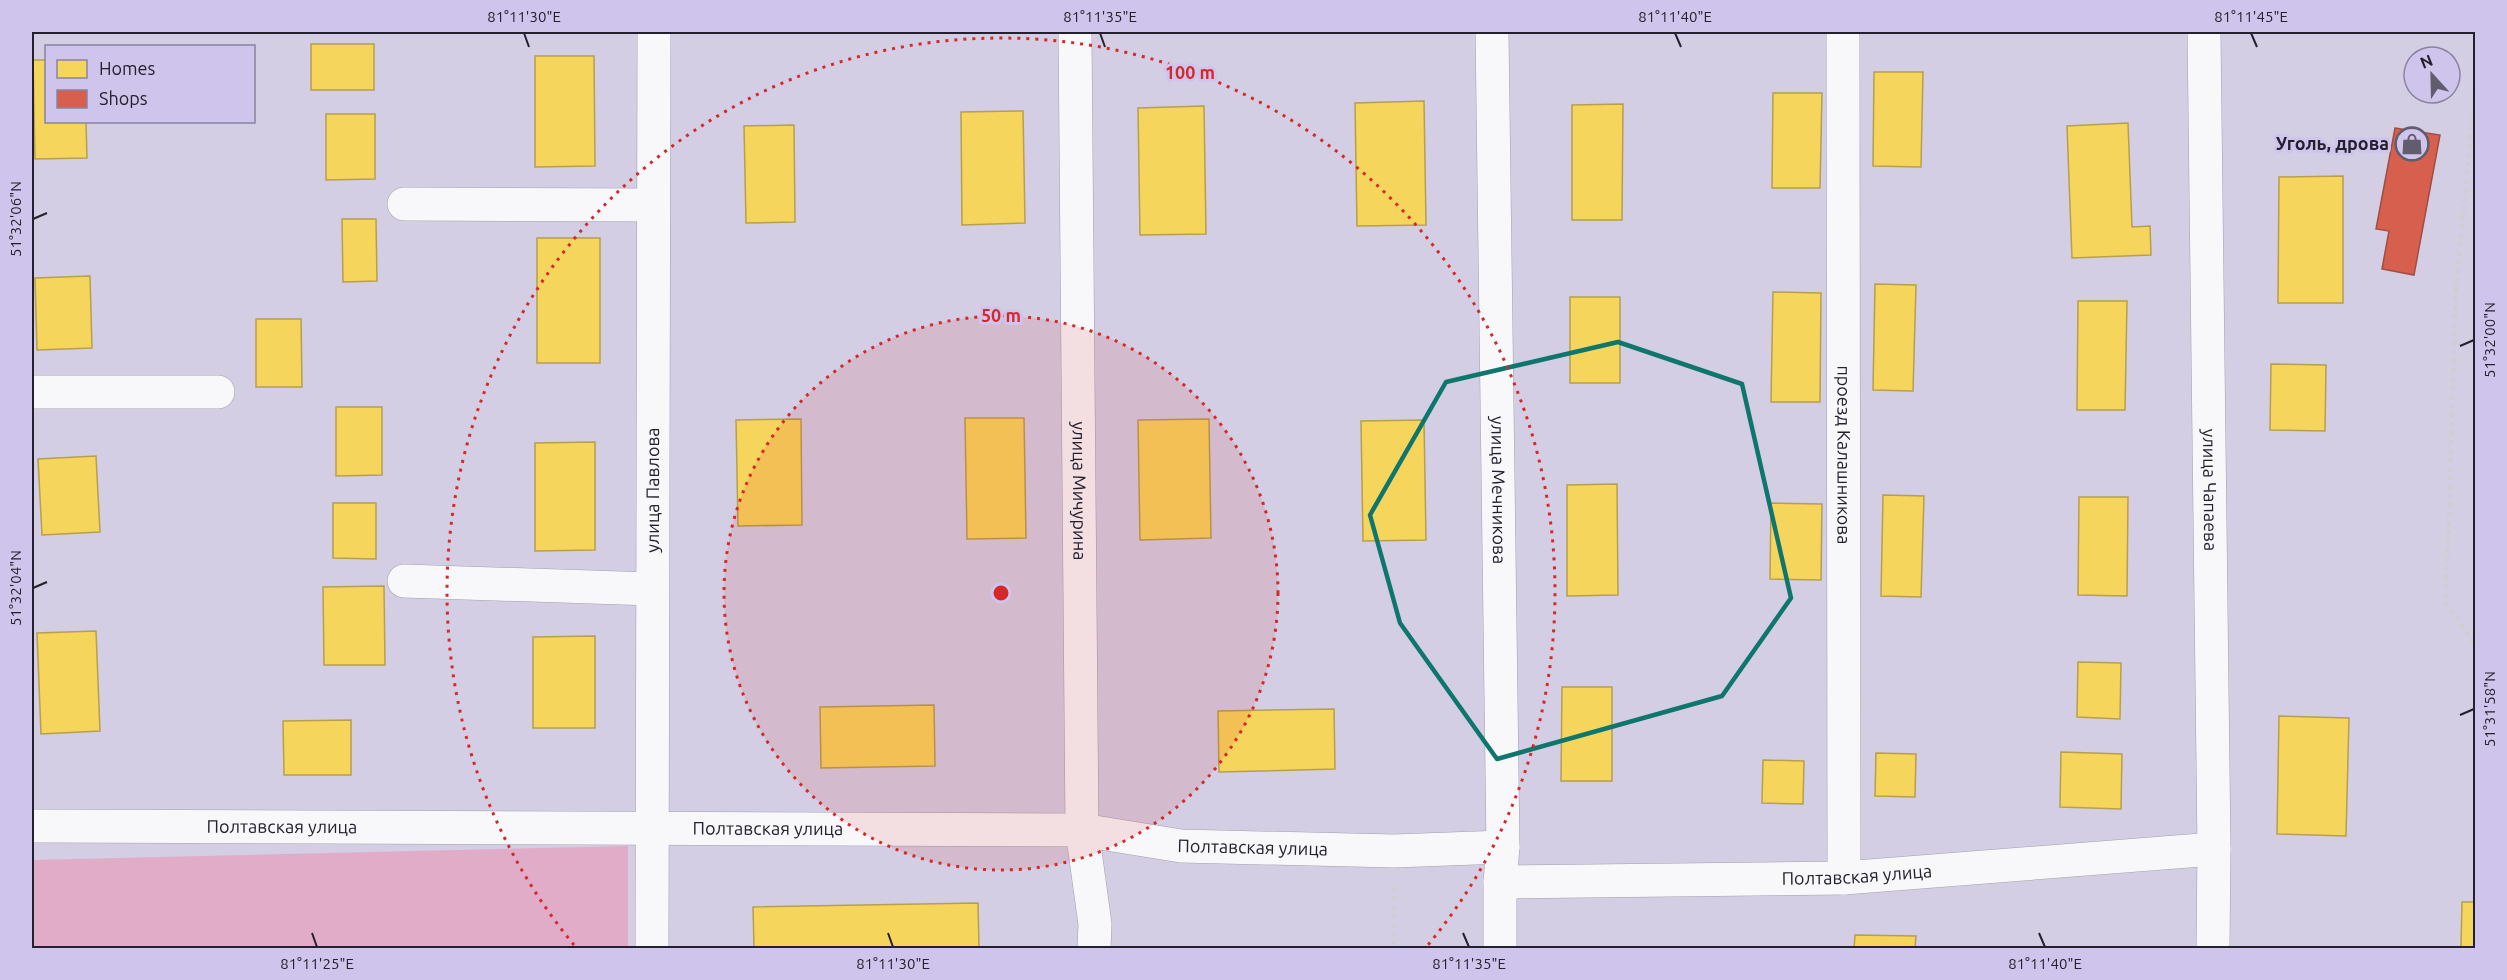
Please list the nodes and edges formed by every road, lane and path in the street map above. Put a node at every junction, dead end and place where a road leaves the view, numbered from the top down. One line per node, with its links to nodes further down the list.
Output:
1 (654, 32): 8 (street, улица Павлова)
2 (1075, 32): 16 (street, улица Мичурина)
3 (1492, 32): 17 (street, улица Мечникова)
4 (1843, 32): 20 (street, проезд Калашникова)
5 (2204, 32): 18 (street, улица Чапаева)
6 (2475, 81): 13 (path)
7 (404, 204): 8 (street)
8 (653, 205): 12 (street, улица Павлова)
9 (32, 392): 10 (street)
10 (218, 392)
11 (404, 581): 12 (street)
12 (652, 589): 15 (street, улица Павлова)
13 (2475, 647)
14 (32, 826): 15 (street, Полтавская улица)
15 (651, 830): 16 (street, Полтавская улица); 22 (street, улица Павлова)
16 (1082, 830): 19 (street, Полтавская улица); 23 (street, улица Мичурина)
17 (1503, 847): 19 (street, Полтавская улица); 21 (street, улица Мечникова)
18 (2214, 849): 20 (street, Полтавская улица); 26 (street, улица Чапаева)
19 (1394, 851): 24 (path)
20 (1844, 878): 21 (street, Полтавская улица)
21 (1500, 882): 25 (street, улица Мечникова)
22 (652, 948)
23 (1094, 948)
24 (1394, 948)
25 (1500, 948)
26 (2213, 948)

